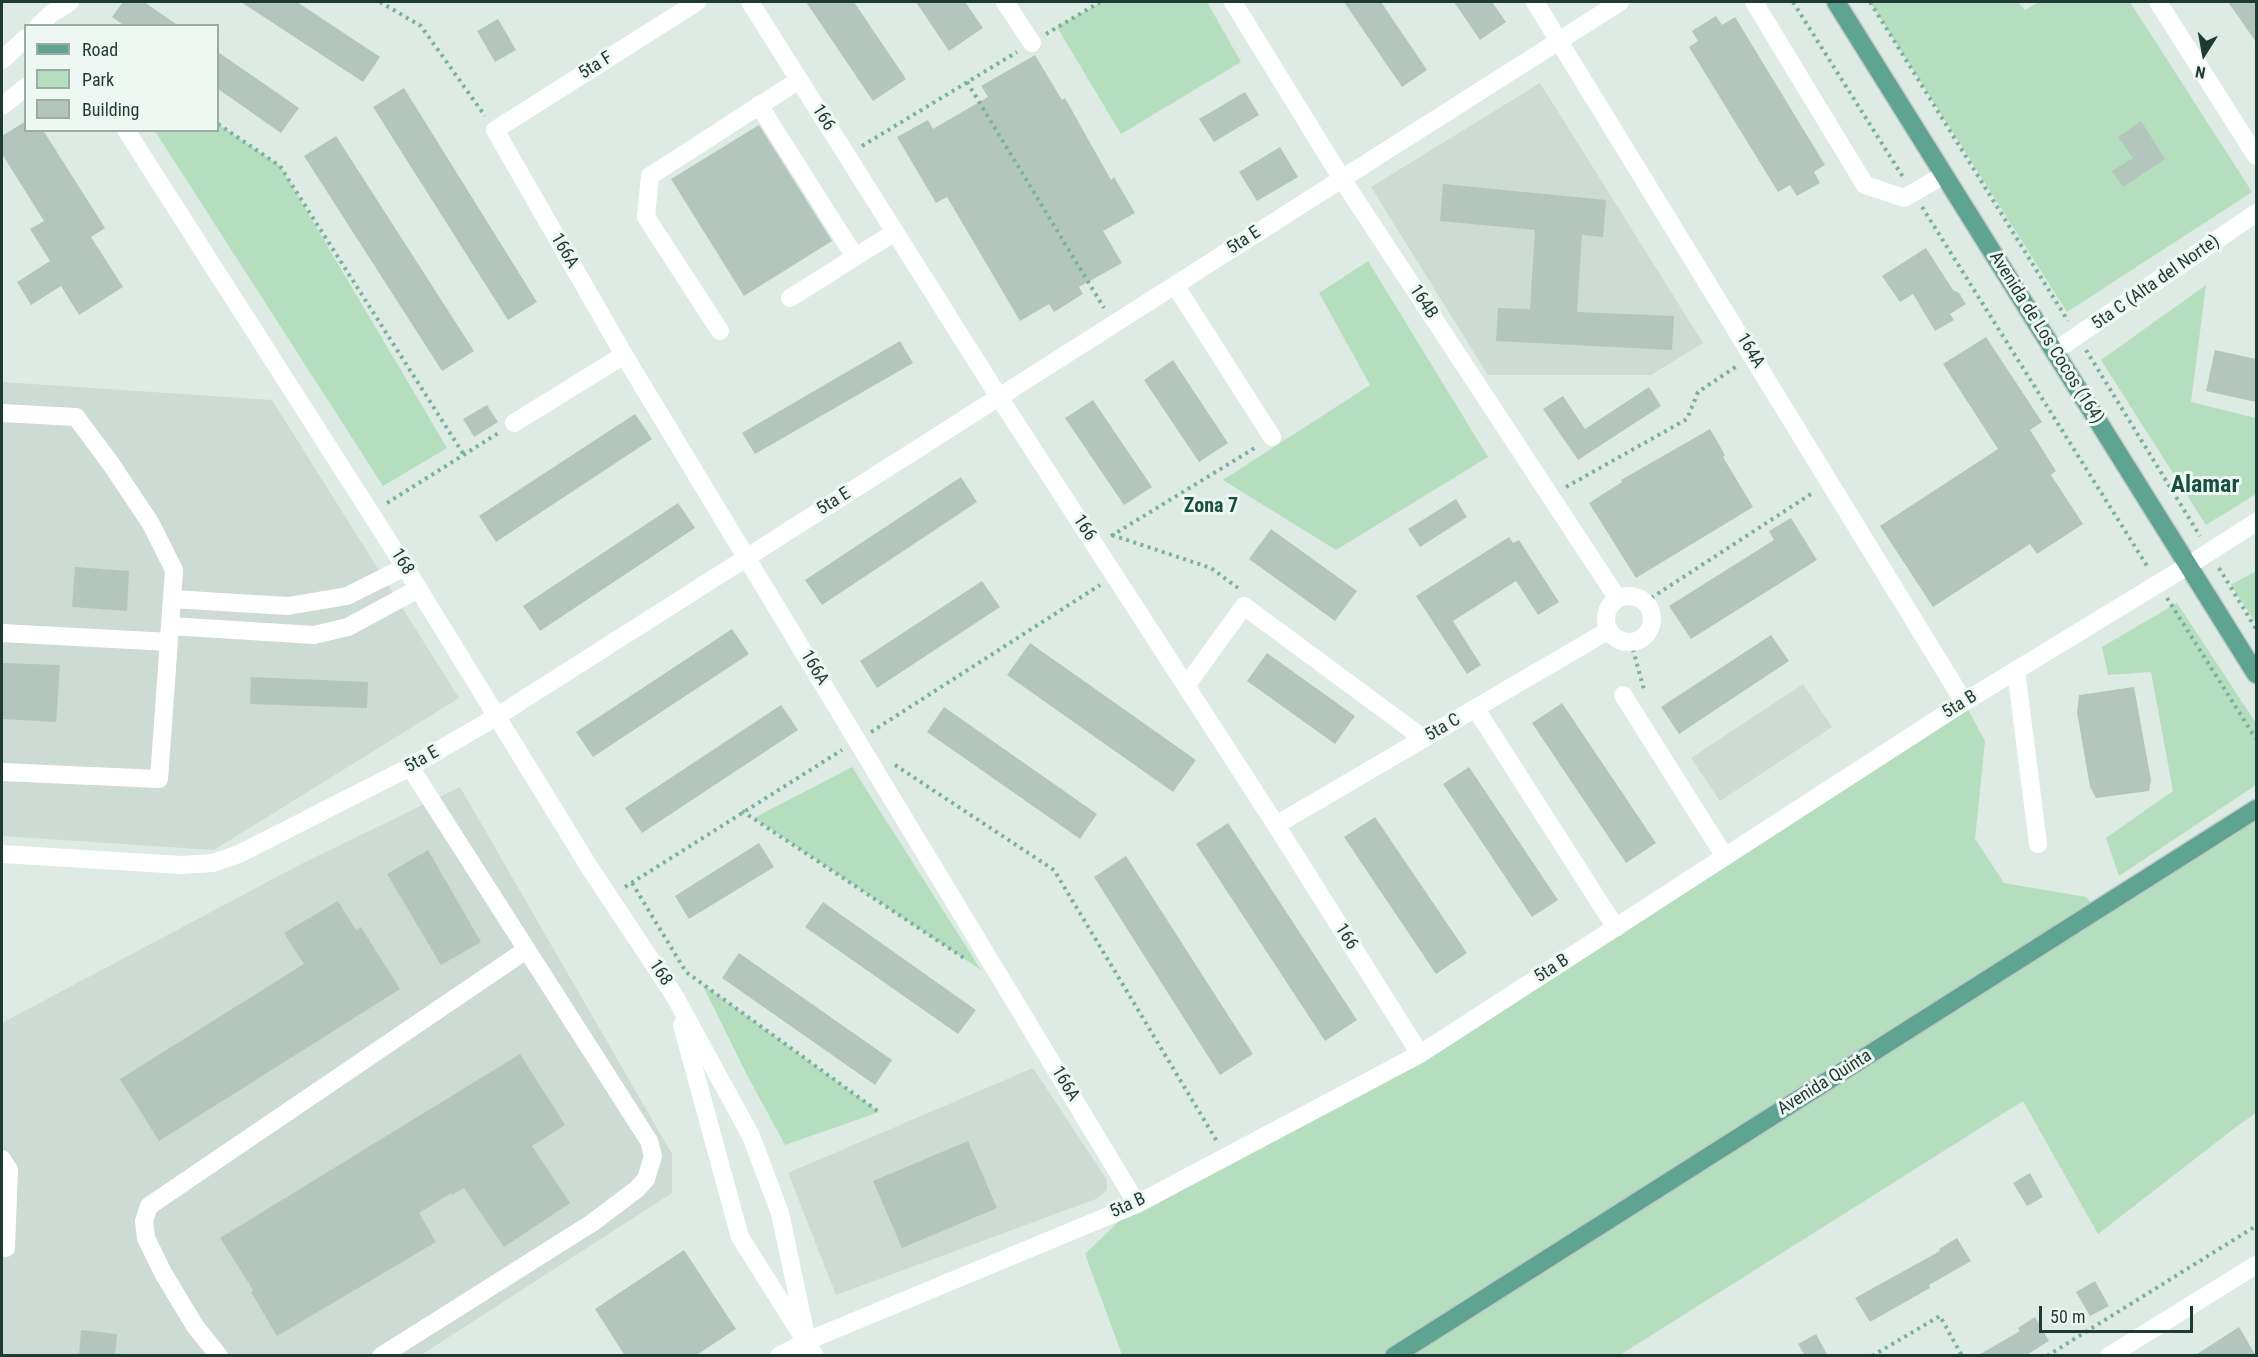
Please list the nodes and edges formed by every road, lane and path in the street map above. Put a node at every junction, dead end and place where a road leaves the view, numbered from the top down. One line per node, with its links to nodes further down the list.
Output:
1 (70, 2): 15 (street)
2 (380, 2): 26 (path)
3 (697, 2): 26 (street, 5ta F)
4 (750, 2): 20 (street, 166)
5 (1005, 2): 18 (street)
6 (1100, 2): 18 (path)
7 (1233, 2): 31 (street, 164B)
8 (1535, 2): 16 (street, 164A)
9 (1620, 2): 16 (street, 5ta E)
10 (1754, 2): 32 (street)
11 (1793, 2): 32 (path)
12 (1836, 2): 30 (main road, Avenida de Los Cocos (164))
13 (1870, 2): 40 (path)
14 (2158, 2): 29 (street)
15 (48, 16)
16 (1560, 39): 31 (street, 5ta E); 43 (street, 164A)
17 (24, 40): 19 (street)
18 (1032, 43): 21 (path)
19 (2, 60)
20 (799, 80): 23 (street); 28 (street, 166)
21 (967, 82): 28 (path); 38 (path)
22 (24, 89): 24 (street)
23 (759, 105): 35 (street); 39 (street)
24 (2, 106)
25 (219, 125): 48 (path)
26 (495, 130): 42 (street, 166A)
27 (127, 132): 51 (street, 168)
28 (846, 156): 34 (street, 166)
29 (2256, 156)
30 (1944, 175): 32 (street); 41 (main road, Avenida de Los Cocos (164))
31 (1342, 179): 36 (street, 5ta E); 50 (street, 164B)
32 (1913, 193): 58 (path)
33 (2256, 213): 40 (street, 5ta C (Alta del Norte))
34 (894, 232): 35 (street); 44 (street, 166)
35 (855, 257): 37 (street)
36 (1175, 285): 38 (street, 5ta E); 47 (street)
37 (790, 298)
38 (1114, 324): 44 (street, 5ta E)
39 (720, 331)
40 (2078, 336): 41 (street, 5ta C (Alta del Norte)); 54 (path)
41 (2055, 351): 56 (main road, Avenida de Los Cocos (164))
42 (624, 355): 46 (street); 55 (street, 166A)
43 (1753, 356): 49 (street, 164A); 50 (path)
44 (999, 397): 53 (street, 166); 55 (street, 5ta E)
45 (2, 413): 60 (street)
46 (514, 423): 48 (path)
47 (1272, 437): 53 (path)
48 (464, 455): 51 (path)
49 (1830, 482): 62 (path); 71 (street, 164A)
50 (1550, 497): 61 (street, 164B)
51 (371, 513): 57 (street, 168)
52 (2256, 522): 54 (street, 5ta B)
53 (1095, 546): 69 (street, 166)
54 (2210, 552): 56 (street, 5ta B); 63 (path)
55 (747, 557): 73 (street, 5ta E); 94 (street, 166A)
56 (2189, 565): 58 (street, 5ta B); 68 (main road, Avenida de Los Cocos (164))
57 (405, 567): 59 (street, 168); 60 (street)
58 (2159, 584): 67 (street, 5ta B); 75 (path)
59 (418, 589): 66 (street); 73 (street, 168)
60 (172, 599): 66 (street)
61 (1618, 599): 62 (street); 64 (street)
62 (1645, 602): 64 (street)
63 (2256, 629)
64 (1609, 630): 72 (street, 5ta C)
65 (2, 633): 66 (street)
66 (169, 634): 78 (street)
67 (2016, 670): 71 (street, 5ta B); 82 (street)
68 (2256, 674)
69 (1186, 686): 74 (street); 81 (street, 166)
70 (1623, 695): 84 (street)
71 (1964, 702): 84 (street, 5ta B)
72 (1476, 709): 74 (street, 5ta C); 86 (street)
73 (496, 717): 77 (street, 5ta E); 89 (street, 168)
74 (1424, 739): 81 (street, 5ta C)
75 (2256, 739)
76 (887, 760): 92 (path)
77 (410, 767): 83 (street, 5ta E); 87 (street)
78 (2, 772)
79 (2256, 809): 102 (main road, Avenida Quinta)
80 (742, 812): 88 (path)
81 (1276, 825): 90 (street, 166)
82 (2038, 844)
83 (2, 854)
84 (1725, 856): 86 (street, 5ta B)
85 (632, 883): 91 (path)
86 (1616, 928): 90 (street, 5ta B)
87 (526, 950): 99 (street); 100 (street)
88 (971, 963)
89 (674, 994): 98 (street, 168); 98 (street, 168)
90 (1420, 1053): 92 (street, 5ta B)
91 (879, 1112)
92 (1226, 1156): 94 (street, 5ta B)
93 (2, 1159): 96 (street)
94 (1137, 1203): 98 (street, 5ta B)
95 (2256, 1226): 105 (path)
96 (6, 1248)
97 (2256, 1265): 106 (street)
98 (811, 1348): 101 (street, 5ta B)
99 (219, 1356)
100 (381, 1356)
101 (779, 1356)
102 (1394, 1356)
103 (1872, 1356): 104 (path)
104 (1962, 1356)
105 (2047, 1356)
106 (2109, 1356)

